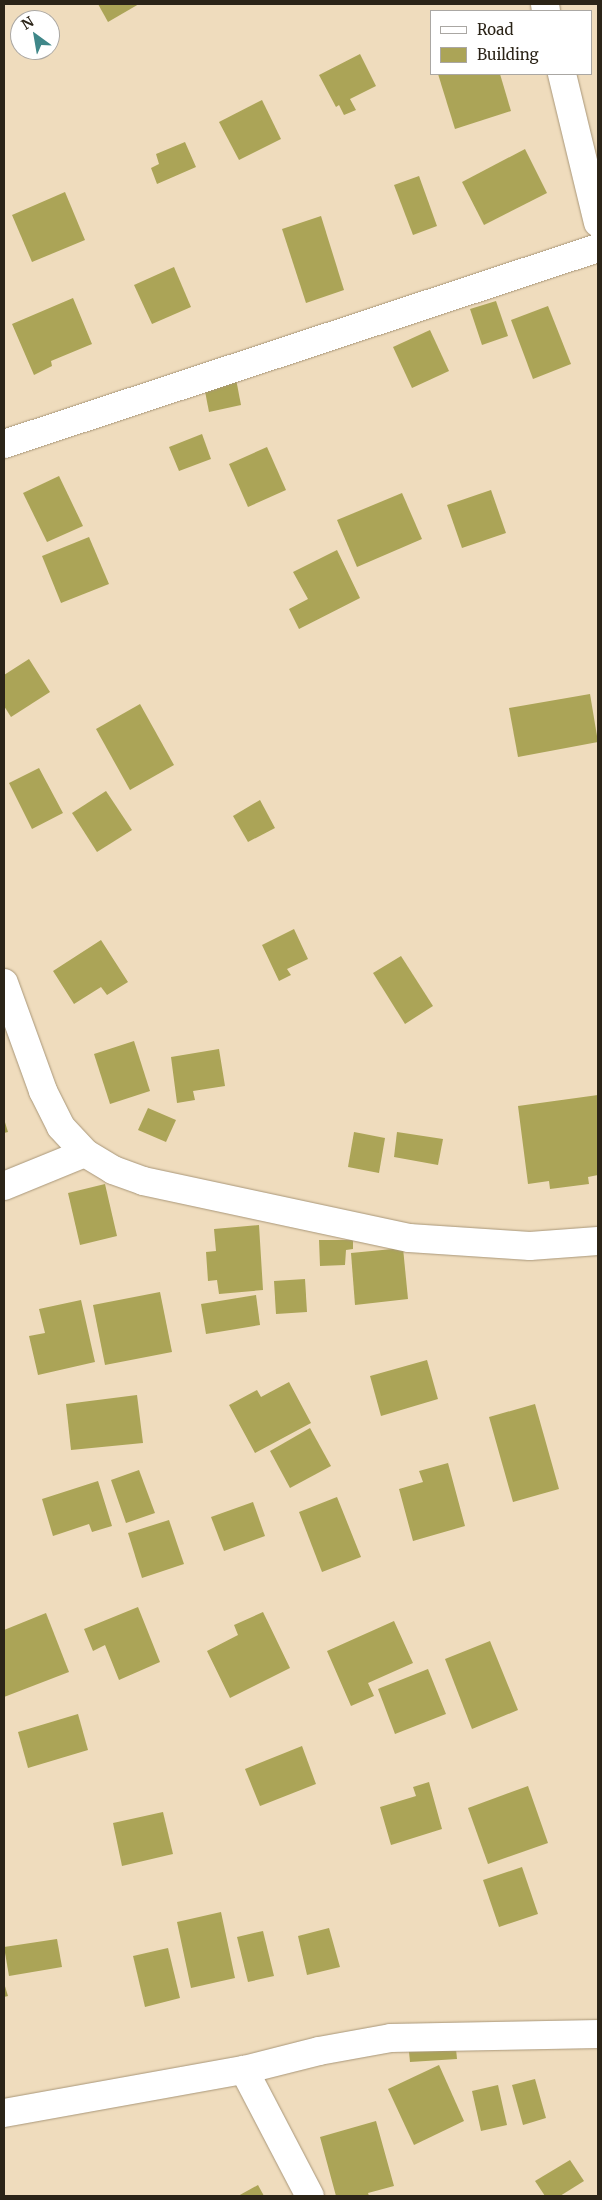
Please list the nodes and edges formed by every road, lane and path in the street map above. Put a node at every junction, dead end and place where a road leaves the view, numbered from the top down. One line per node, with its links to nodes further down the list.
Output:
1 (562, 75): 2 (street)
2 (598, 223)
3 (598, 248): 4 (street)
4 (4, 444)
5 (4, 983): 6 (street)
6 (85, 1153): 7 (street); 8 (street)
7 (4, 1186)
8 (598, 1241)
9 (598, 2034): 10 (street)
10 (244, 2070): 11 (street); 12 (street)
11 (4, 2113)
12 (310, 2196)

